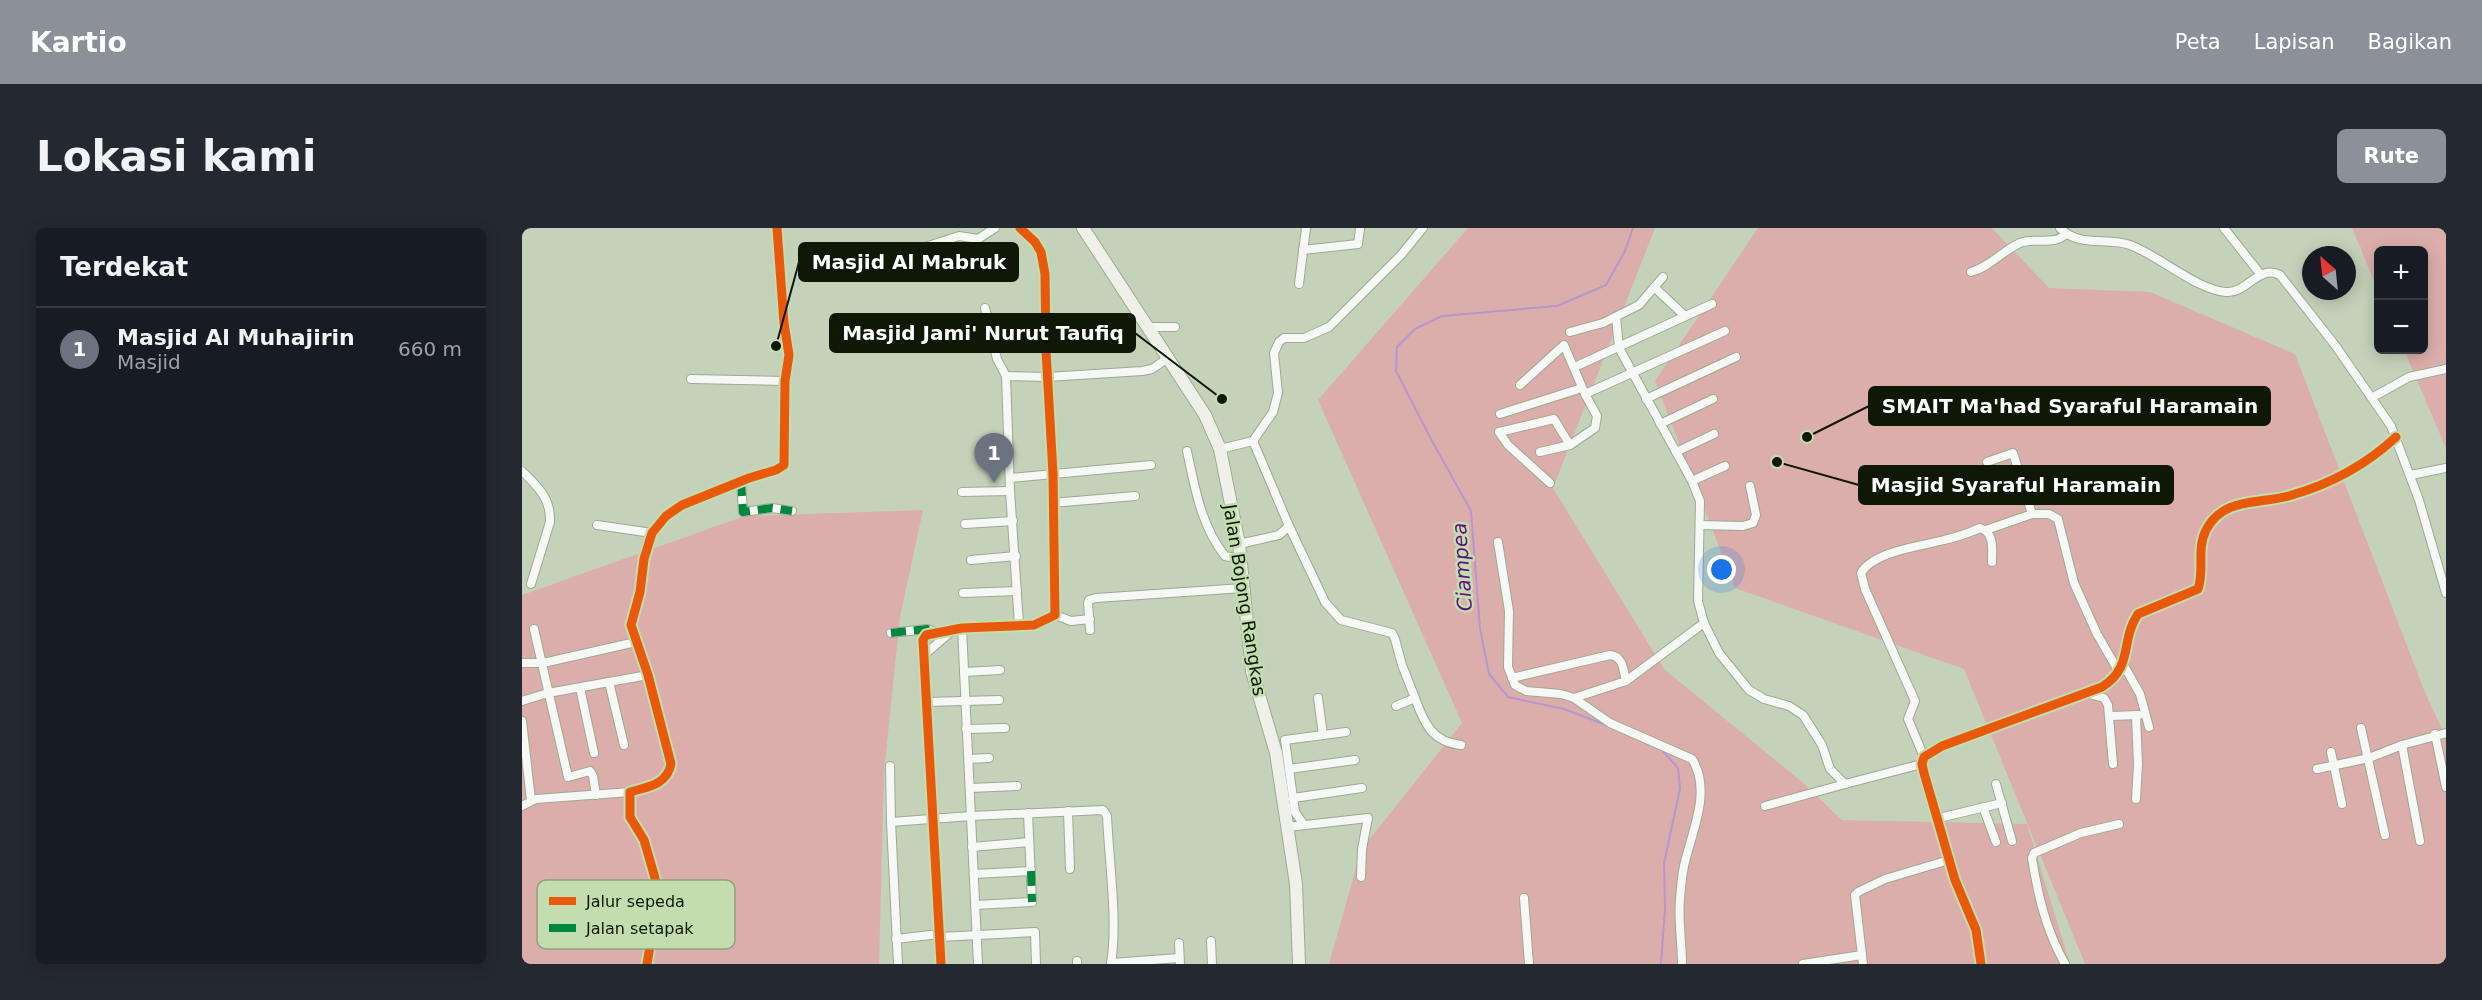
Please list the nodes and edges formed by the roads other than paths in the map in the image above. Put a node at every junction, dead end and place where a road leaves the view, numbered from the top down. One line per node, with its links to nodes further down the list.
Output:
1 (777, 228): 34 (street)
2 (995, 228): 10 (street)
3 (1020, 228): 32 (street)
4 (1083, 228): 21 (main road, Jalan Bojong Rangkas)
5 (1306, 228): 11 (street)
6 (1360, 228): 11 (street)
7 (1423, 228): 44 (street)
8 (2224, 228): 13 (street)
9 (2063, 231): 12 (street); 13 (street)
10 (925, 247)
11 (1303, 250): 15 (street)
12 (1971, 272)
13 (2261, 275): 37 (street)
14 (1663, 277): 16 (street)
15 (1299, 284)
16 (1654, 287): 19 (street); 20 (street)
17 (1712, 304): 19 (street)
18 (985, 308): 31 (street)
19 (1685, 316): 25 (street)
20 (1616, 317): 24 (street); 25 (street)
21 (1147, 327): 22 (street); 27 (main road, Jalan Bojong Rangkas)
22 (1174, 327)
23 (1725, 331): 30 (street)
24 (1570, 332)
25 (1620, 348): 28 (street); 30 (street)
26 (1736, 357): 38 (street)
27 (1168, 358): 32 (street); 46 (main road, Jalan Bojong Rangkas)
28 (1579, 364)
29 (2446, 369): 37 (street)
30 (1632, 373): 36 (street); 38 (street)
31 (1006, 376): 32 (street); 57 (street)
32 (1047, 376): 55 (street)
33 (691, 379): 34 (street)
34 (785, 381): 58 (street)
35 (1520, 385): 36 (street)
36 (1583, 391): 40 (street); 45 (street)
37 (2373, 397): 43 (street)
38 (1646, 399): 41 (street)
39 (1713, 399): 41 (street)
40 (1500, 414)
41 (1660, 424): 49 (street)
42 (1714, 434): 49 (street)
43 (2396, 437): 56 (street); 99 (street)
44 (1253, 441): 46 (street); 72 (street)
45 (1570, 445): 48 (street); 60 (street)
46 (1220, 449): 76 (main road, Jalan Bojong Rangkas)
47 (1187, 451): 78 (street)
48 (1540, 452)
49 (1676, 452): 59 (street)
50 (1987, 462): 67 (street)
51 (1151, 465): 55 (street)
52 (1725, 466): 59 (street)
53 (2446, 468): 56 (street)
54 (522, 471): 81 (street)
55 (1053, 474): 57 (street); 65 (street)
56 (2411, 475): 85 (street)
57 (1011, 478): 62 (street)
58 (741, 481): 66 (street); 74 (street)
59 (1692, 481): 71 (street)
60 (1550, 483)
61 (1750, 486): 71 (street)
62 (1011, 491): 63 (street); 68 (street)
63 (962, 492)
64 (1135, 496): 65 (street)
65 (1052, 503): 86 (street)
66 (792, 511)
67 (2032, 514): 73 (street); 99 (street)
68 (1013, 521): 69 (street); 77 (street)
69 (965, 524)
70 (597, 525): 74 (street)
71 (1700, 525): 88 (street)
72 (1289, 526): 76 (street); 110 (street)
73 (1986, 530): 80 (street); 138 (street)
74 (652, 533): 95 (street)
75 (1498, 542): 103 (street)
76 (1239, 544): 78 (main road, Jalan Bojong Rangkas)
77 (1016, 556): 79 (street); 83 (street)
78 (1240, 559): 82 (main road, Jalan Bojong Rangkas)
79 (971, 560)
80 (1992, 562)
81 (531, 584)
82 (1243, 588): 87 (street); 168 (main road, Jalan Bojong Rangkas)
83 (1017, 591): 84 (street); 89 (street)
84 (963, 593)
85 (2446, 593)
86 (1055, 615): 87 (street); 89 (street)
87 (1090, 620): 92 (street)
88 (1704, 623): 104 (street); 144 (street)
89 (1019, 625): 91 (street)
90 (534, 629): 98 (street)
91 (958, 629): 94 (street); 96 (street); 101 (street)
92 (1090, 630)
93 (891, 633): 94 (street)
94 (936, 633): 96 (street)
95 (636, 642): 98 (street); 102 (street)
96 (924, 655): 115 (street)
97 (522, 663): 98 (street)
98 (543, 663): 107 (street)
99 (2121, 668): 108 (street); 117 (street)
100 (1000, 670): 101 (street)
101 (964, 672): 114 (street)
102 (648, 675): 105 (street); 150 (street)
103 (1512, 678): 104 (street); 111 (street)
104 (1626, 681): 111 (street)
105 (609, 682): 106 (street); 129 (street)
106 (580, 688): 107 (street); 133 (street)
107 (548, 693): 113 (street); 151 (street)
108 (2085, 693): 118 (street); 138 (street)
109 (1318, 698): 128 (street)
110 (1415, 698): 116 (street); 130 (street)
111 (1574, 698): 201 (street)
112 (999, 700): 114 (street)
113 (522, 701)
114 (964, 701): 115 (street); 124 (street)
115 (927, 702): 164 (street)
116 (1396, 706)
117 (2146, 713): 119 (street); 121 (street)
118 (2110, 716): 119 (street); 139 (street)
119 (2136, 716): 154 (street)
120 (522, 721): 153 (street)
121 (2149, 727)
122 (1005, 728): 124 (street)
123 (2361, 728): 135 (street)
124 (966, 729): 136 (street)
125 (1346, 732): 128 (street)
126 (2446, 733): 127 (street)
127 (2435, 734): 131 (street); 147 (street)
128 (1323, 735): 143 (street)
129 (624, 745)
130 (1461, 745)
131 (2402, 745): 135 (street); 171 (street)
132 (2331, 752): 140 (street)
133 (594, 753)
134 (989, 758): 136 (street)
135 (2368, 758): 140 (street); 169 (street)
136 (969, 759): 148 (street)
137 (1355, 760): 143 (street)
138 (1923, 761): 144 (street); 163 (street)
139 (2113, 764)
140 (2334, 765): 142 (street); 156 (street)
141 (890, 766): 165 (street)
142 (2317, 769)
143 (1289, 770): 152 (street)
144 (1845, 784): 158 (street)
145 (1996, 784): 155 (street)
146 (1017, 786): 148 (street)
147 (2446, 787)
148 (970, 788): 162 (street)
149 (1362, 788): 152 (street)
150 (630, 792): 151 (street); 180 (street)
151 (596, 795): 153 (street)
152 (1293, 798): 167 (street)
153 (531, 800): 157 (street)
154 (2136, 800)
155 (2002, 803): 159 (street); 170 (street)
156 (2342, 804)
157 (522, 806)
158 (1765, 806)
159 (1983, 807): 163 (street); 173 (street)
160 (1068, 811): 161 (street); 176 (street); 191 (street)
161 (1028, 813): 162 (street); 172 (street)
162 (971, 816): 164 (street); 174 (street)
163 (1939, 818): 175 (street)
164 (933, 819): 165 (street); 183 (street)
165 (891, 822): 185 (street)
166 (2119, 824): 204 (street)
167 (1304, 825): 168 (street); 179 (street)
168 (1288, 827): 199 (main road, Jalan Bojong Rangkas)
169 (2385, 835)
170 (2012, 841)
171 (2420, 841)
172 (1029, 842): 174 (street); 177 (street)
173 (1995, 842)
174 (972, 847): 178 (street)
175 (1949, 860): 189 (street); 203 (street)
176 (1070, 869)
177 (1031, 871): 178 (street); 182 (street)
178 (974, 874): 182 (street)
179 (1361, 877)
180 (655, 880)
181 (1524, 898): 200 (street)
182 (975, 905): 184 (street)
183 (939, 935): 184 (street); 185 (street); 195 (street)
184 (978, 935): 196 (street); 197 (street)
185 (896, 939): 194 (street)
186 (1211, 941): 198 (street)
187 (1179, 943): 190 (street)
188 (650, 949): 193 (street)
189 (1862, 959): 192 (street)
190 (1180, 961): 191 (street)
191 (1111, 963)
192 (1821, 963): 202 (street)
193 (647, 964)
194 (898, 964)
195 (940, 964)
196 (978, 964)
197 (1036, 964)
198 (1212, 964)
199 (1299, 964)
200 (1529, 964)
201 (1682, 964)
202 (1803, 964)
203 (1981, 964)
204 (2065, 964)

